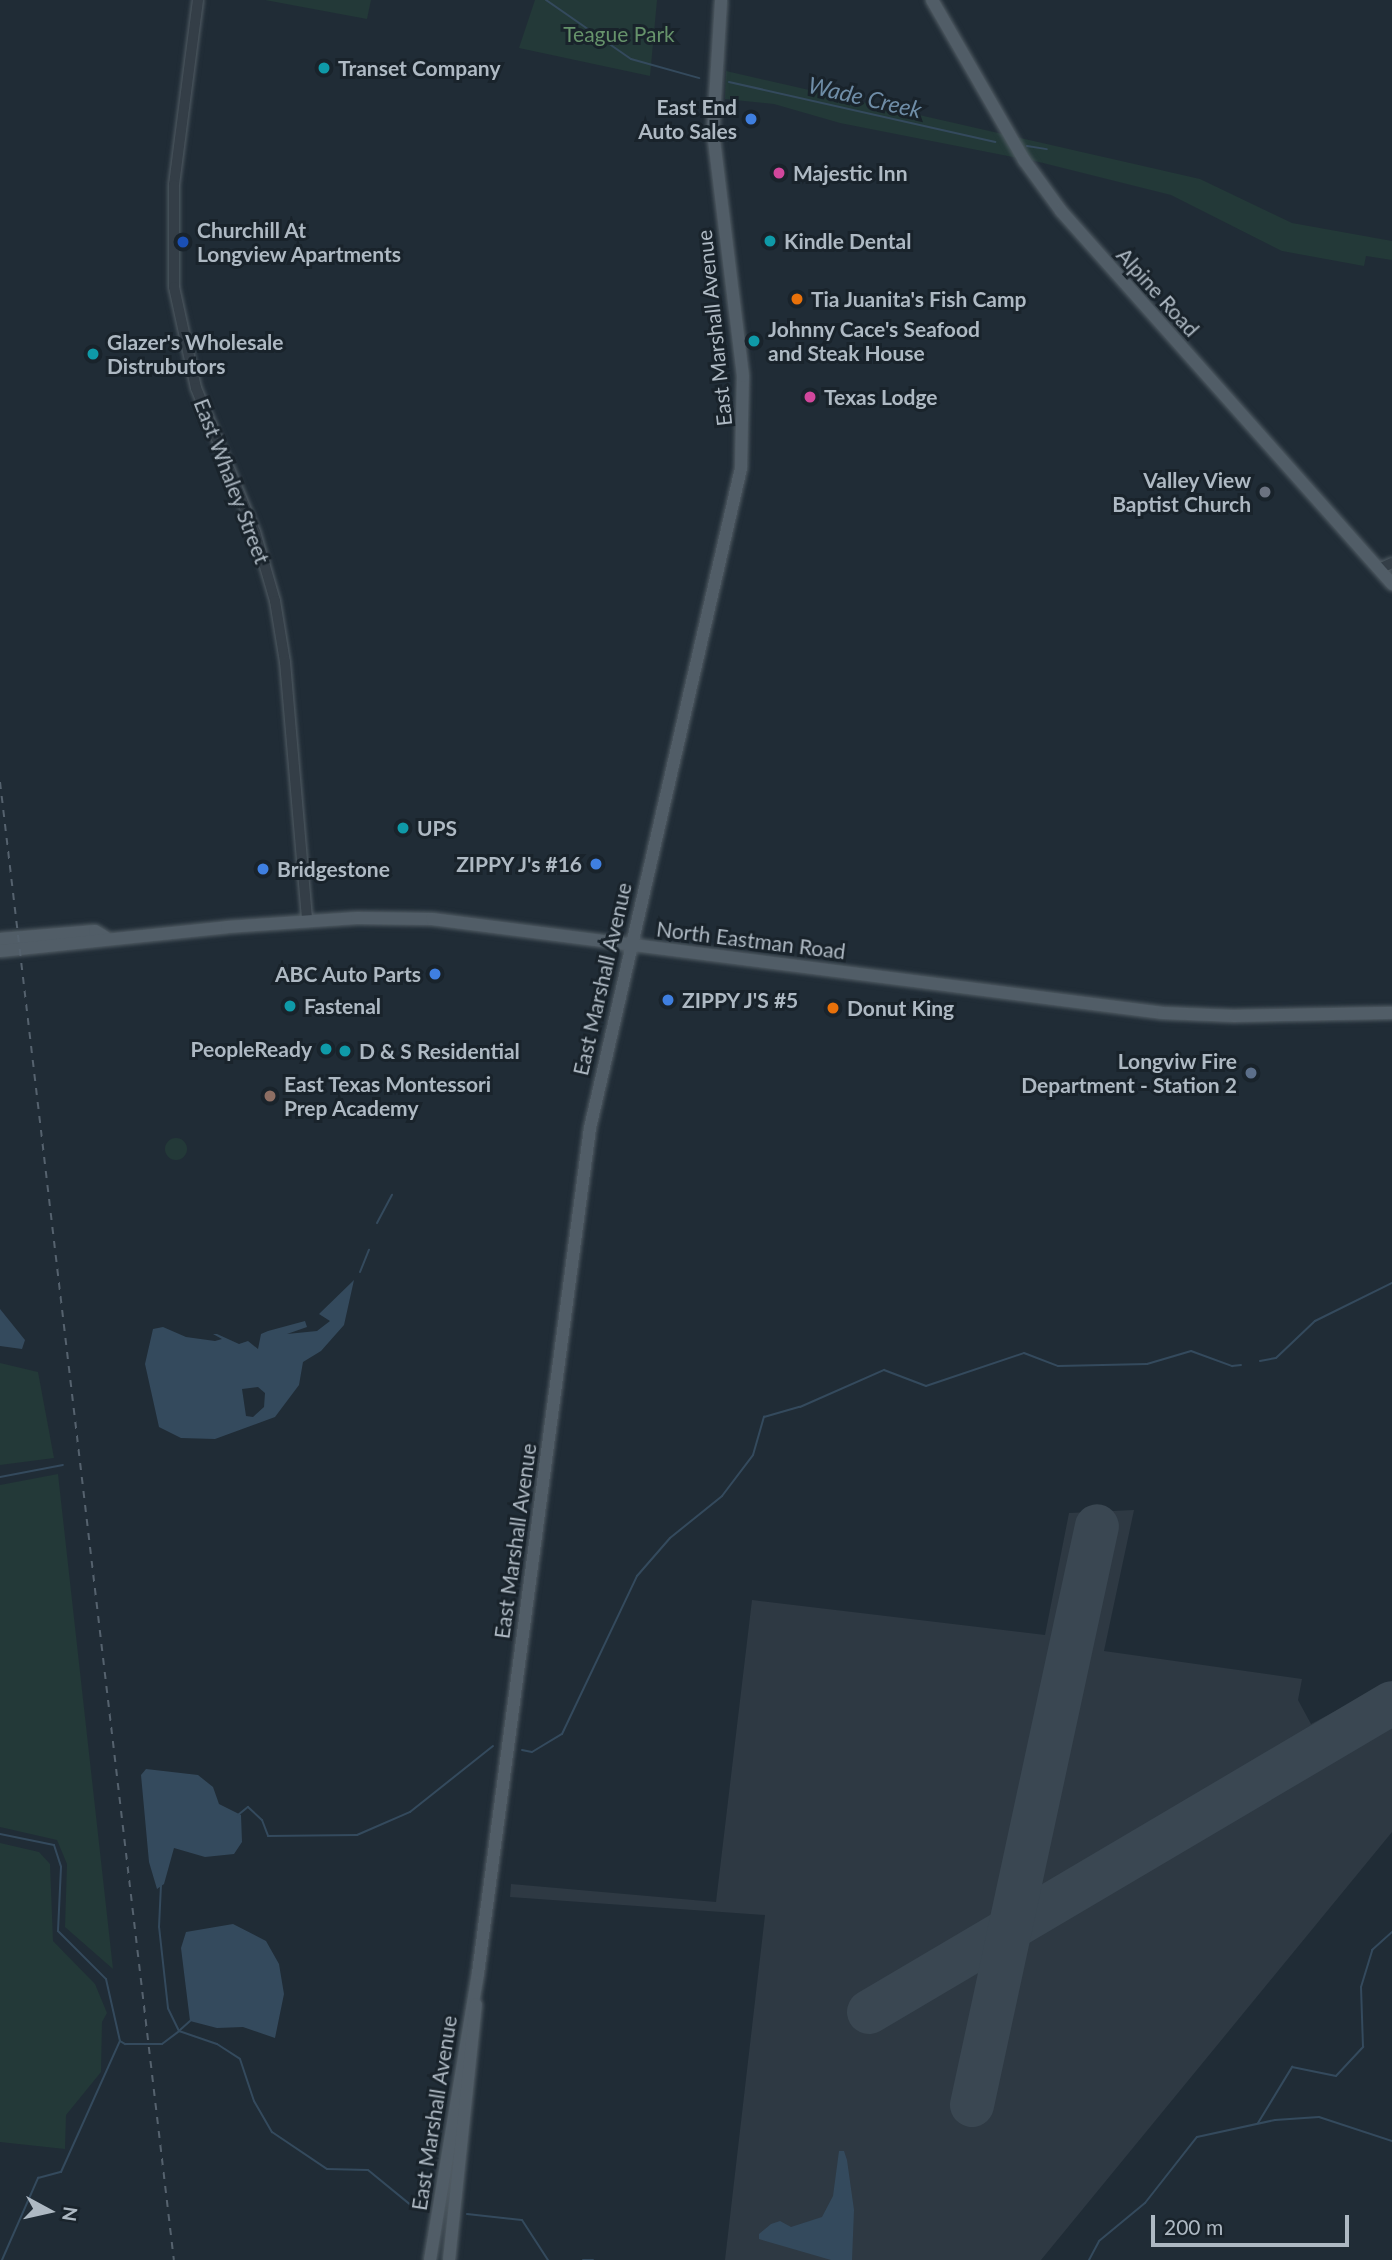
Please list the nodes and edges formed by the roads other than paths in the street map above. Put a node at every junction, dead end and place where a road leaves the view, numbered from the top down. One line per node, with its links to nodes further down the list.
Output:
1 (198, 0): 7 (street, East Whaley Street)
2 (721, 0): 10 (main road, East Marshall Avenue)
3 (932, 0): 5 (main road, Alpine Road)
4 (1392, 563): 5 (street)
5 (1379, 569): 6 (main road, Alpine Road)
6 (1392, 584)
7 (306, 921): 9 (main road, North Eastman Road); 10 (main road, North Eastman Road)
8 (0, 939): 9 (main road)
9 (18, 944): 11 (main road)
10 (630, 944): 12 (main road, North Eastman Road); 13 (main road, East Marshall Avenue)
11 (0, 951)
12 (1392, 1013)
13 (478, 1973): 14 (main road, East Marshall Avenue); 15 (main road, East Marshall Avenue)
14 (430, 2260)
15 (449, 2260)

